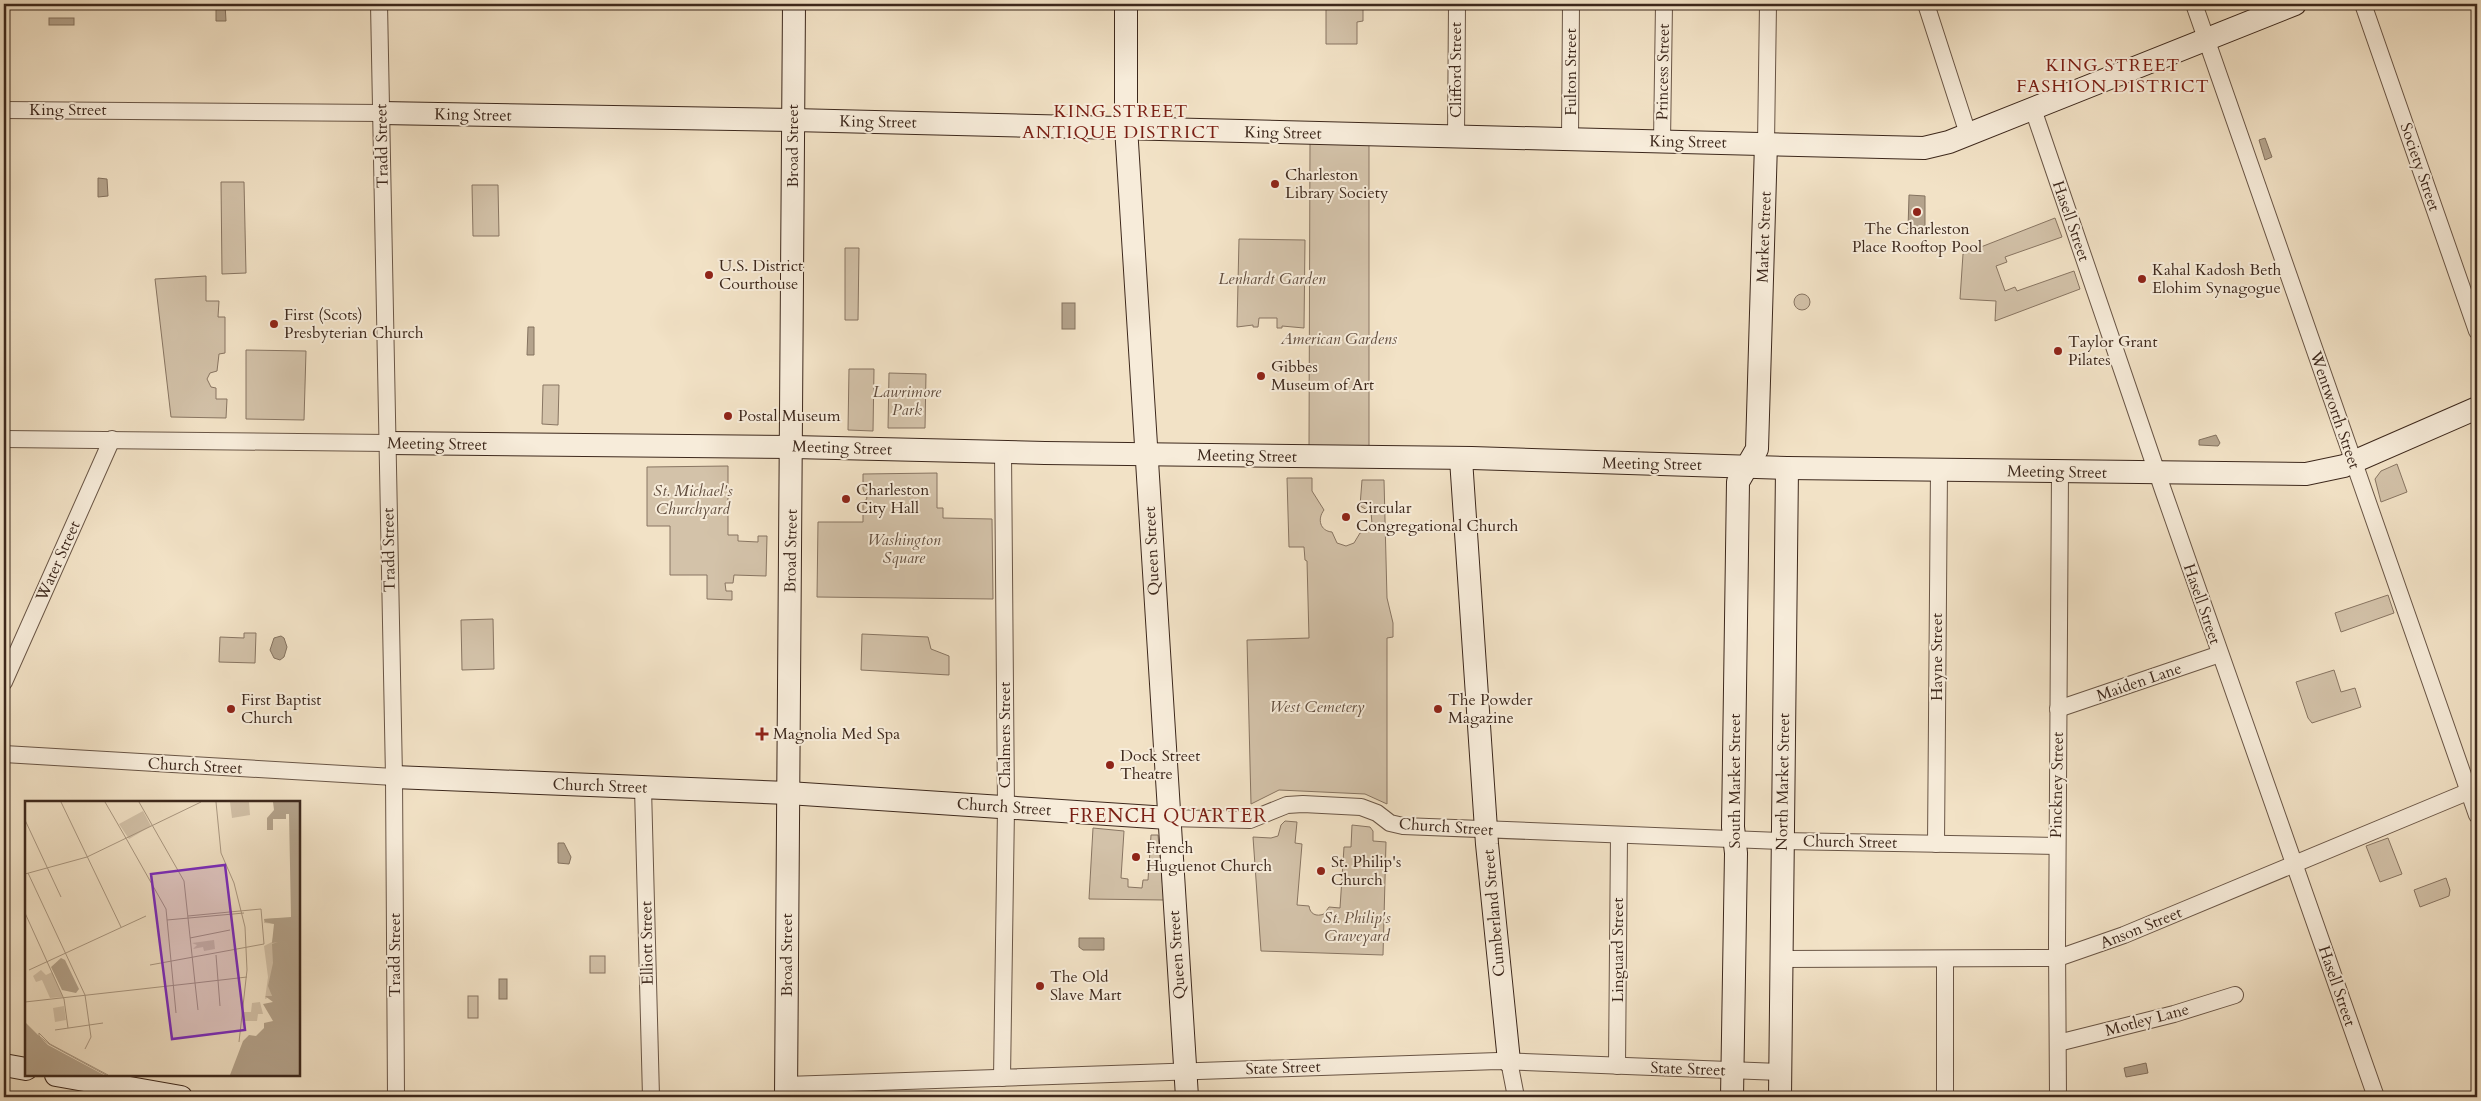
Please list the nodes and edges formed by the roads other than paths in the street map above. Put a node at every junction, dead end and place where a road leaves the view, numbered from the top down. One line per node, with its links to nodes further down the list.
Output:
1 (379, 4): 15 (street, Tradd Street)
2 (794, 4): 16 (street, Broad Street)
3 (1126, 4): 17 (street, Queen Street)
4 (1457, 4): 19 (street, Clifford Street)
5 (1571, 4): 20 (street, Fulton Street)
6 (1664, 4): 21 (street, Princess Street)
7 (1768, 4): 22 (street, Market Street)
8 (1926, 4): 18 (street)
9 (2194, 4): 12 (street, Wentworth Street)
10 (2295, 4): 12 (street, King Street)
11 (2363, 4): 23 (street, Society Street)
12 (2206, 41): 13 (street, King Street); 32 (street, Wentworth Street)
13 (2033, 109): 18 (street, King Street); 37 (street, Hasell Street)
14 (4, 110): 15 (street, King Street)
15 (381, 113): 16 (street, King Street); 27 (street, Tradd Street)
16 (793, 120): 17 (street, King Street); 28 (street, Broad Street)
17 (1126, 128): 19 (street, King Street); 30 (street, Queen Street)
18 (1968, 134): 22 (street, King Street)
19 (1456, 137): 20 (street, King Street)
20 (1570, 139): 21 (street, King Street)
21 (1662, 141): 22 (street, King Street)
22 (1766, 143): 33 (street, Market Street)
23 (2477, 331)
24 (2477, 408): 32 (street, Meeting Street)
25 (4, 439): 26 (street, Meeting Street)
26 (112, 440): 27 (street, Meeting Street); 39 (street, Water Street)
27 (388, 443): 28 (street, Meeting Street); 42 (street, Tradd Street)
28 (792, 447): 29 (street, Meeting Street); 45 (street, Broad Street)
29 (1003, 452): 30 (street, Meeting Street); 46 (street, Chalmers Street)
30 (1146, 455): 31 (street, Meeting Street); 48 (street, Queen Street)
31 (1460, 459): 33 (street, Meeting Street); 49 (street, Cumberland Street)
32 (2354, 462): 37 (street, Meeting Street); 44 (street, Wentworth Street)
33 (1747, 467): 34 (street, Meeting Street); 51 (street, South Market Street)
34 (1786, 468): 35 (street, Meeting Street); 52 (street, North Market Street)
35 (1939, 470): 36 (street, Meeting Street); 53 (street, Hayne Street)
36 (2060, 472): 37 (street, Meeting Street); 40 (street, Pinckney Street)
37 (2157, 473): 38 (street, Hasell Street)
38 (2220, 654): 40 (street, Maiden Lane); 55 (street, Hasell Street)
39 (4, 682)
40 (2058, 709): 54 (street, Pinckney Street)
41 (4, 754): 42 (street, Church Street)
42 (394, 777): 43 (street, Church Street); 72 (street, Tradd Street)
43 (643, 788): 45 (street, Church Street); 73 (street, Elliott Street)
44 (2473, 790): 47 (street, Wentworth Street); 55 (street, Anson Street)
45 (788, 793): 46 (street, Church Street); 70 (street, Broad Street)
46 (1006, 808): 48 (street, Church Street); 69 (street, Chalmers Street)
47 (2477, 815)
48 (1168, 818): 49 (street, Church Street); 65 (street, Queen Street)
49 (1486, 830): 50 (street, Church Street); 61 (street, Cumberland Street)
50 (1619, 835): 51 (street, Church Street); 63 (street, Linguard Street)
51 (1736, 838): 52 (street, Church Street); 66 (street, South Market Street)
52 (1782, 841): 53 (street, Church Street); 57 (street, North Market Street)
53 (1936, 844): 54 (street, Church Street)
54 (2057, 846): 56 (street, Pinckney Street)
55 (2294, 866): 56 (street, Anson Street); 80 (street, Hasell Street)
56 (2058, 958): 58 (street, Anson Street); 60 (street, Pinckney Street)
57 (1781, 959): 58 (street, Anson Street); 67 (street, North Market Street)
58 (1945, 959): 78 (street)
59 (2235, 995): 60 (street, Motley Lane)
60 (2058, 1043): 79 (street, Pinckney Street)
61 (1510, 1061): 63 (street, State Street); 65 (street, State Street); 75 (street, Cumberland Street)
62 (4, 1065): 64 (street)
63 (1617, 1066): 66 (street, State Street)
64 (25, 1069)
65 (1185, 1071): 69 (street, State Street); 74 (street, Queen Street)
66 (1733, 1071): 67 (street, State Street); 76 (street, South Market Street)
67 (1780, 1072): 77 (street, North Market Street)
68 (62, 1076): 71 (street)
69 (1002, 1078): 70 (street, State Street)
70 (786, 1091)
71 (181, 1097)
72 (396, 1097)
73 (651, 1097)
74 (1187, 1097)
75 (1516, 1097)
76 (1732, 1097)
77 (1780, 1097)
78 (1945, 1097)
79 (2058, 1097)
80 (2376, 1097)

